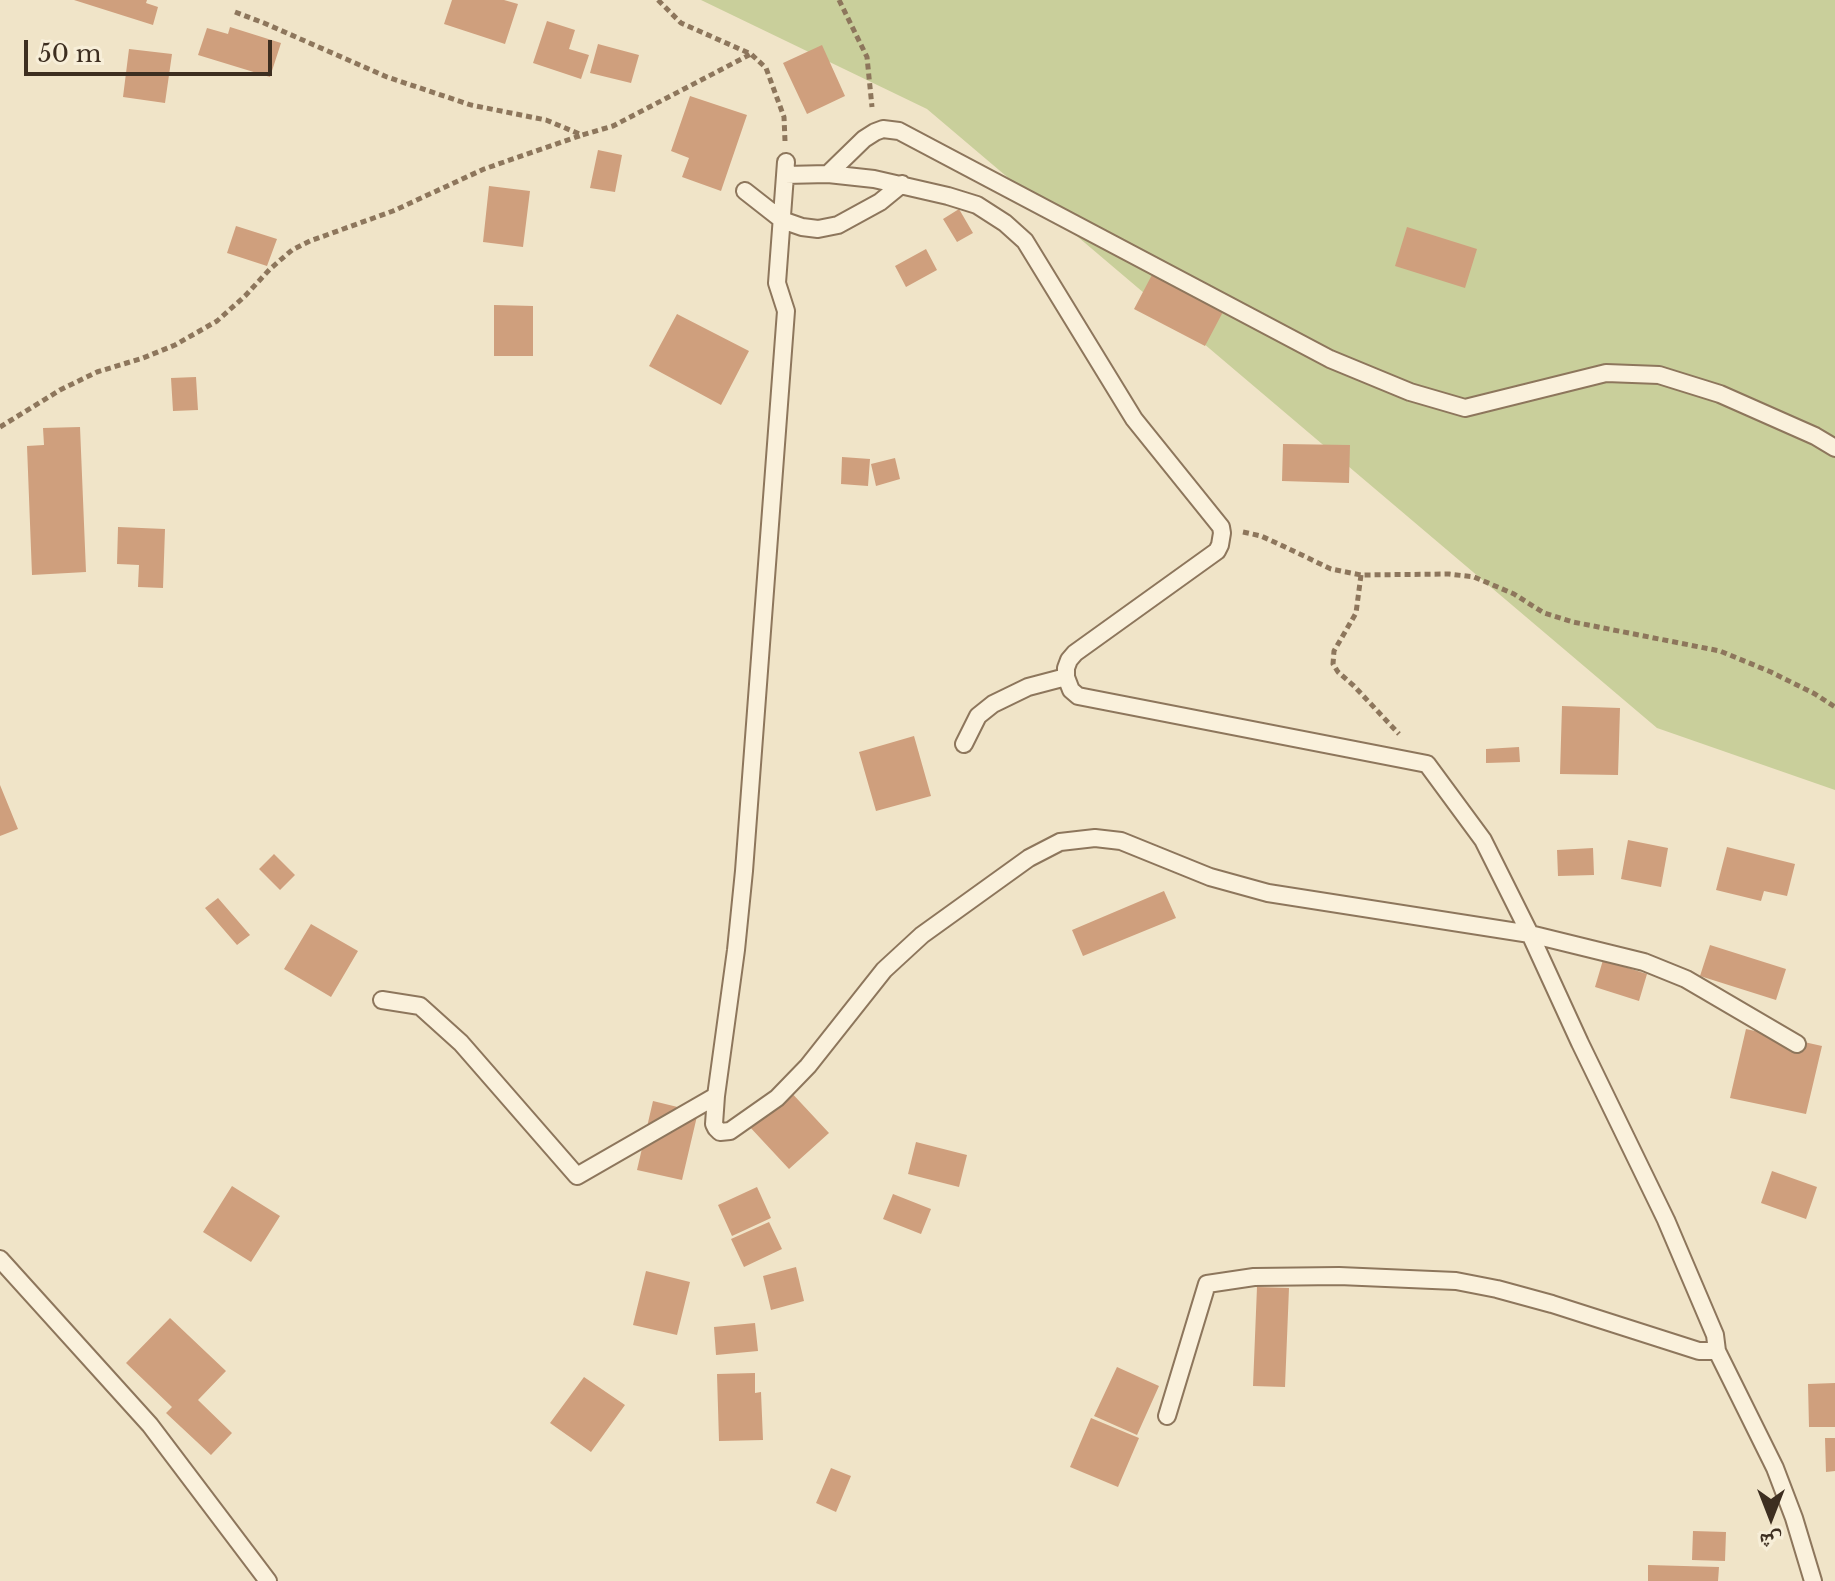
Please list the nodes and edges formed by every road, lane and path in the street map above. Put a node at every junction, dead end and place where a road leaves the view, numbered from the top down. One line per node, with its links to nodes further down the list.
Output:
1 (658, 0): 4 (path)
2 (839, 0): 5 (path)
3 (235, 12): 6 (path)
4 (751, 54): 6 (path); 7 (path)
5 (875, 132): 8 (lane); 13 (lane)
6 (582, 135): 12 (path)
7 (786, 169): 8 (lane); 11 (lane)
8 (828, 174): 9 (lane)
9 (902, 184): 11 (lane); 14 (lane)
10 (745, 191): 11 (lane)
11 (782, 220): 23 (lane)
12 (0, 427)
13 (1835, 448)
14 (1221, 527): 15 (path); 16 (lane)
15 (1361, 575): 17 (path); 19 (path)
16 (1066, 677): 18 (lane); 19 (lane)
17 (1835, 707)
18 (964, 744)
19 (1427, 764): 20 (lane)
20 (1530, 934): 22 (lane); 23 (lane); 25 (lane)
21 (382, 1000): 23 (lane)
22 (1797, 1044)
23 (716, 1096)
24 (0, 1259): 27 (lane)
25 (1717, 1351): 26 (lane); 28 (lane)
26 (1167, 1416)
27 (268, 1581)
28 (1813, 1581)

